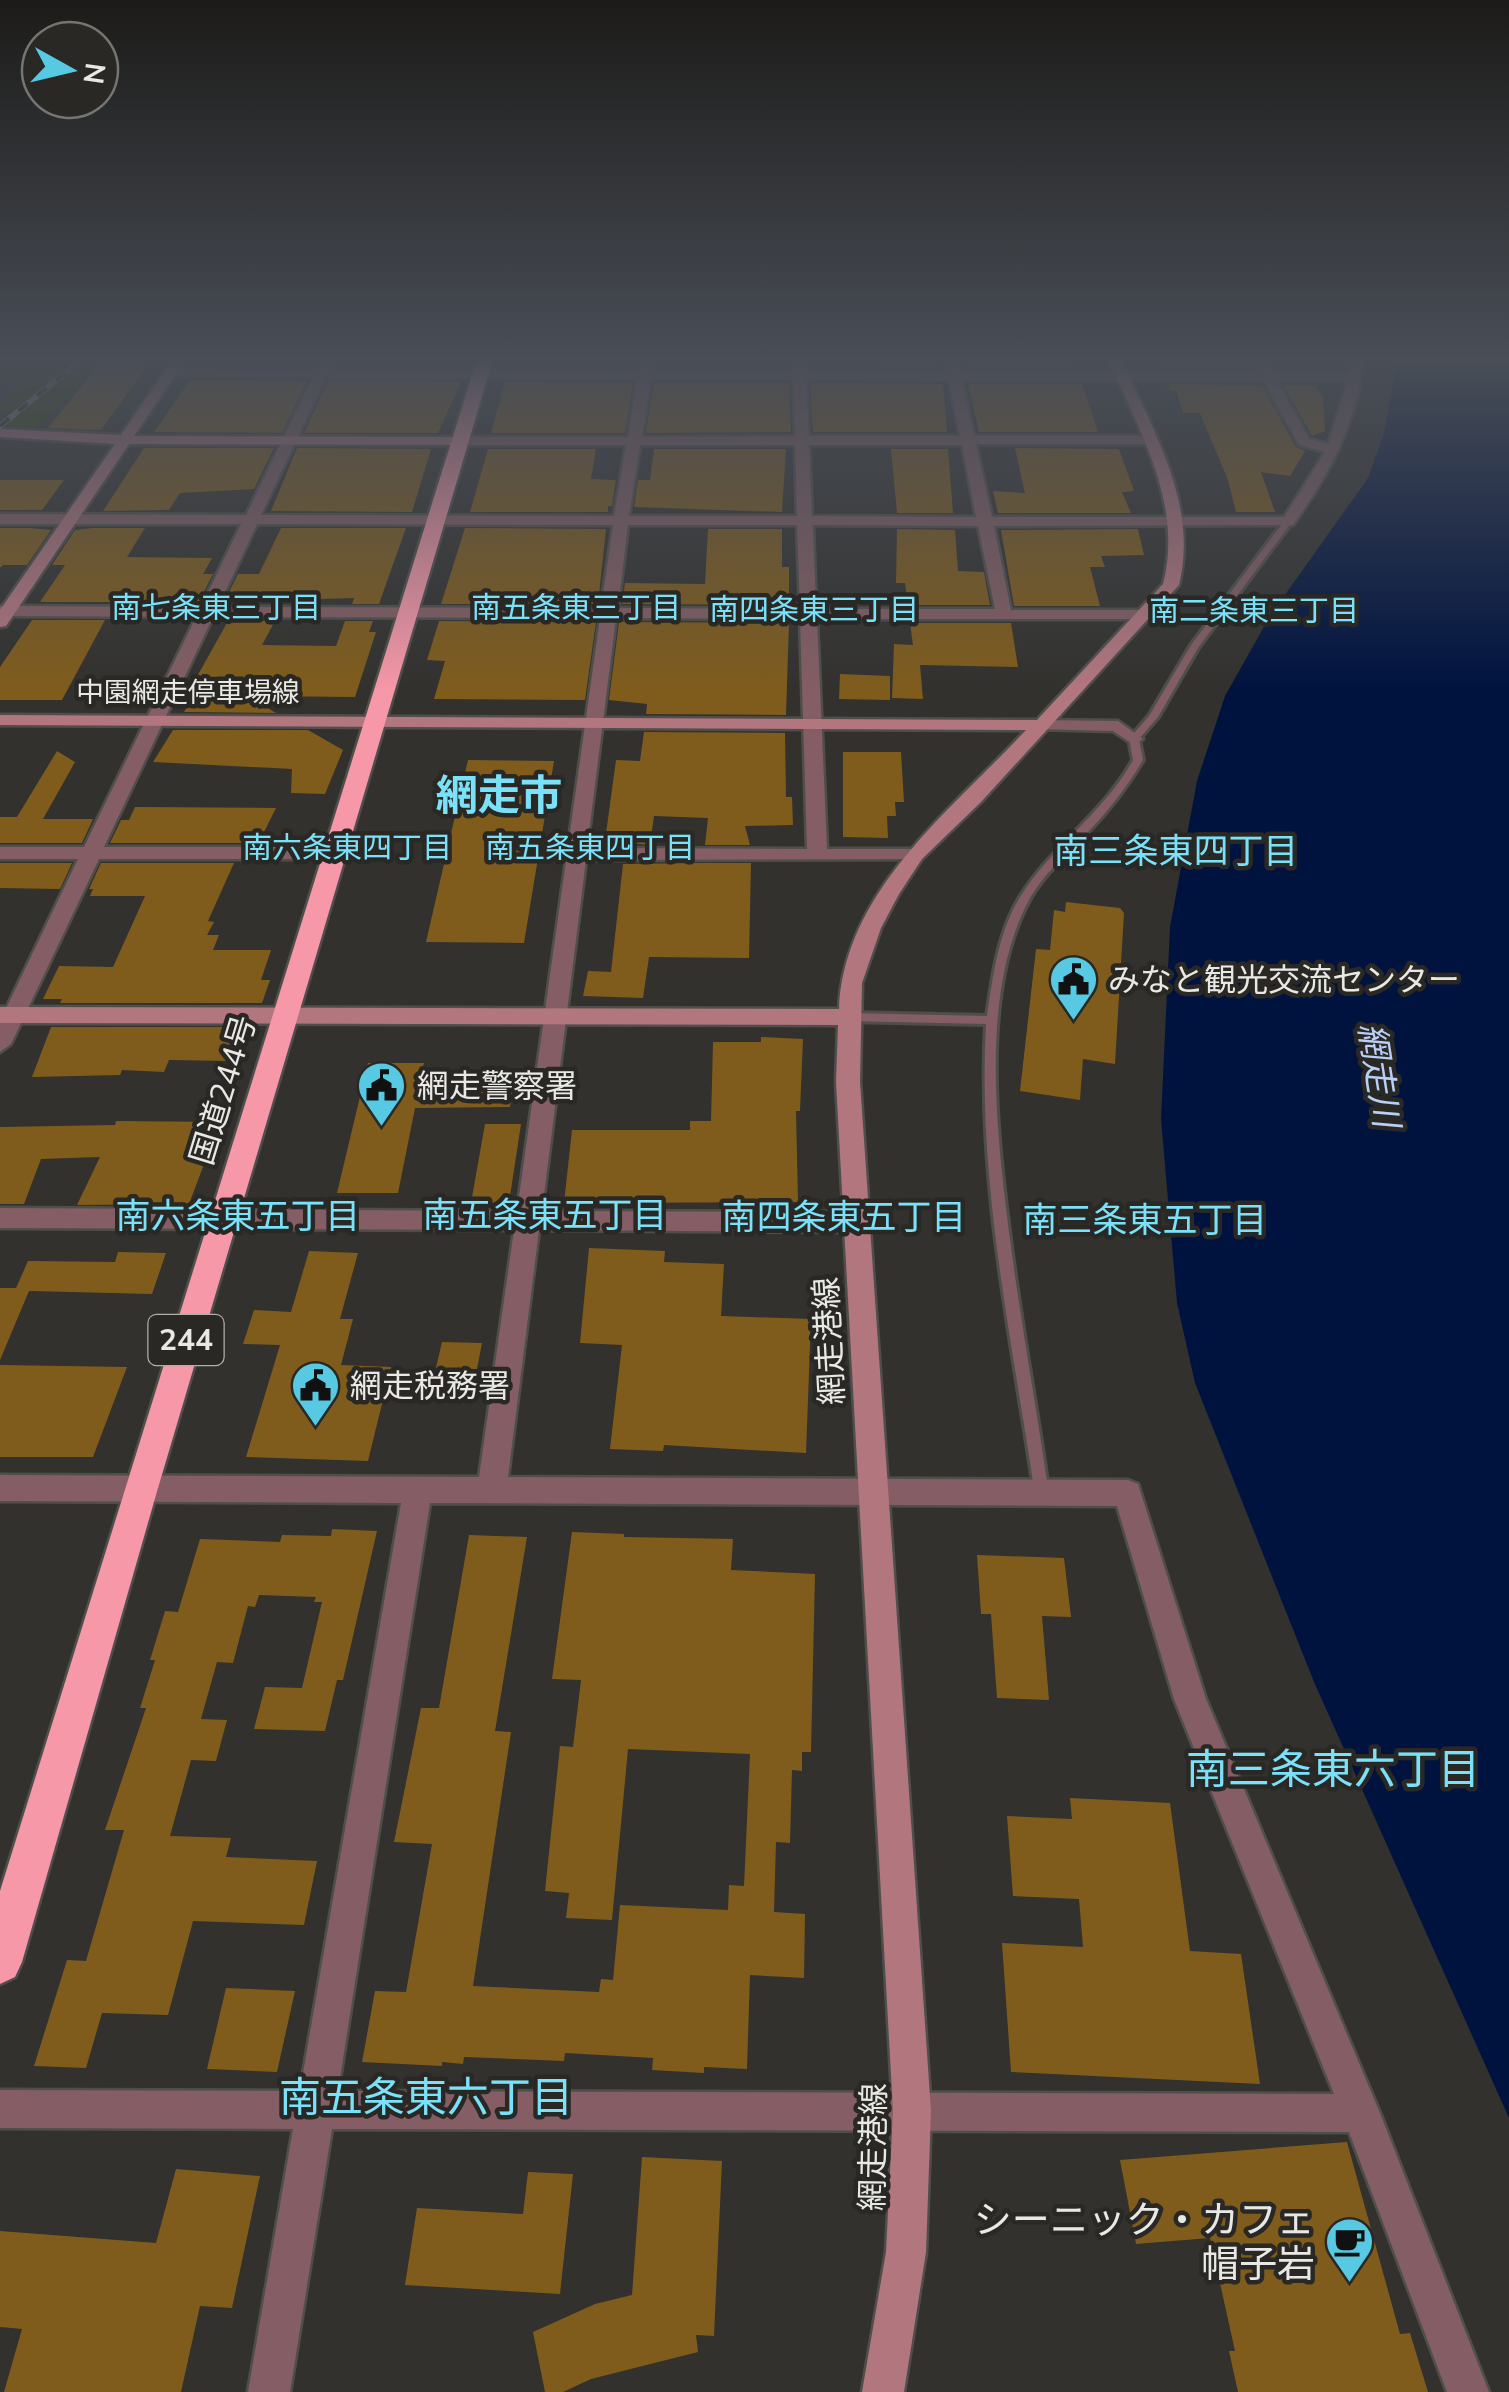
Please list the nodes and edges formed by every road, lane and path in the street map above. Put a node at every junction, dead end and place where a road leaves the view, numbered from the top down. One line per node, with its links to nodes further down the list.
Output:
1 (107, 468): 12 (street)
2 (277, 468): 14 (street)
3 (452, 468): 15 (highway, 国道244号 / 244)
4 (630, 468): 16 (street)
5 (803, 468): 9 (street)
6 (976, 468): 10 (street)
7 (1159, 468): 13 (street, 網走港線)
8 (1326, 468): 17 (street)
9 (804, 518): 10 (street); 16 (street); 21 (street)
10 (986, 518): 13 (street); 22 (street)
11 (0, 519): 12 (street)
12 (69, 519): 14 (street); 23 (street)
13 (1179, 519): 17 (street); 24 (street, 網走港線)
14 (251, 520): 15 (street); 18 (street)
15 (438, 520): 16 (street); 19 (highway, 国道244号 / 244)
16 (621, 520): 20 (street)
17 (1288, 522): 31 (lane)
18 (208, 612): 19 (street); 23 (street); 27 (street)
19 (407, 612): 20 (street); 25 (highway, 国道244号 / 244)
20 (609, 613): 21 (street); 28 (street)
21 (806, 614): 22 (street); 29 (street)
22 (1004, 614): 24 (street)
23 (2, 615)
24 (1146, 615): 30 (street, 網走港線)
25 (377, 719): 27 (street, 中園網走停車場線); 28 (street, 中園網走停車場線); 34 (highway, 国道244号 / 244)
26 (0, 720): 27 (street, 中園網走停車場線)
27 (156, 720): 33 (street)
28 (595, 720): 29 (street, 中園網走停車場線); 35 (street)
29 (811, 722): 30 (street, 中園網走停車場線); 36 (street)
30 (1040, 724): 31 (street); 37 (street, 網走港線)
31 (1134, 739): 42 (lane)
32 (0, 852): 33 (street)
33 (92, 853): 34 (street); 38 (street)
34 (336, 854): 40 (highway, 国道244号 / 244)
35 (577, 854): 36 (street); 39 (street)
36 (817, 855): 37 (street)
37 (915, 855): 41 (street, 網走港線)
38 (7, 1015): 40 (street); 43 (street)
39 (556, 1015): 40 (street); 41 (street); 46 (street)
40 (286, 1016): 45 (highway, 国道244号 / 244)
41 (847, 1017): 42 (lane); 47 (street, 網走港線)
42 (990, 1020): 53 (lane)
43 (0, 1044)
44 (0, 1218): 45 (street)
45 (223, 1219): 46 (street); 49 (highway, 国道244号 / 244)
46 (528, 1220): 47 (street); 51 (street)
47 (858, 1222): 52 (street, 網走港線)
48 (0, 1488): 49 (street)
49 (140, 1488): 50 (street); 54 (highway, 国道244号 / 244)
50 (418, 1490): 51 (street); 56 (street)
51 (492, 1490): 52 (street)
52 (872, 1491): 53 (street); 57 (street, 網走港線)
53 (1042, 1496): 58 (street)
54 (0, 1962)
55 (0, 2109): 56 (street)
56 (316, 2110): 57 (street); 59 (street)
57 (912, 2112): 58 (street); 60 (street, 網走港線)
58 (1361, 2113): 61 (street)
59 (270, 2392)
60 (883, 2392)
61 (1468, 2392)

